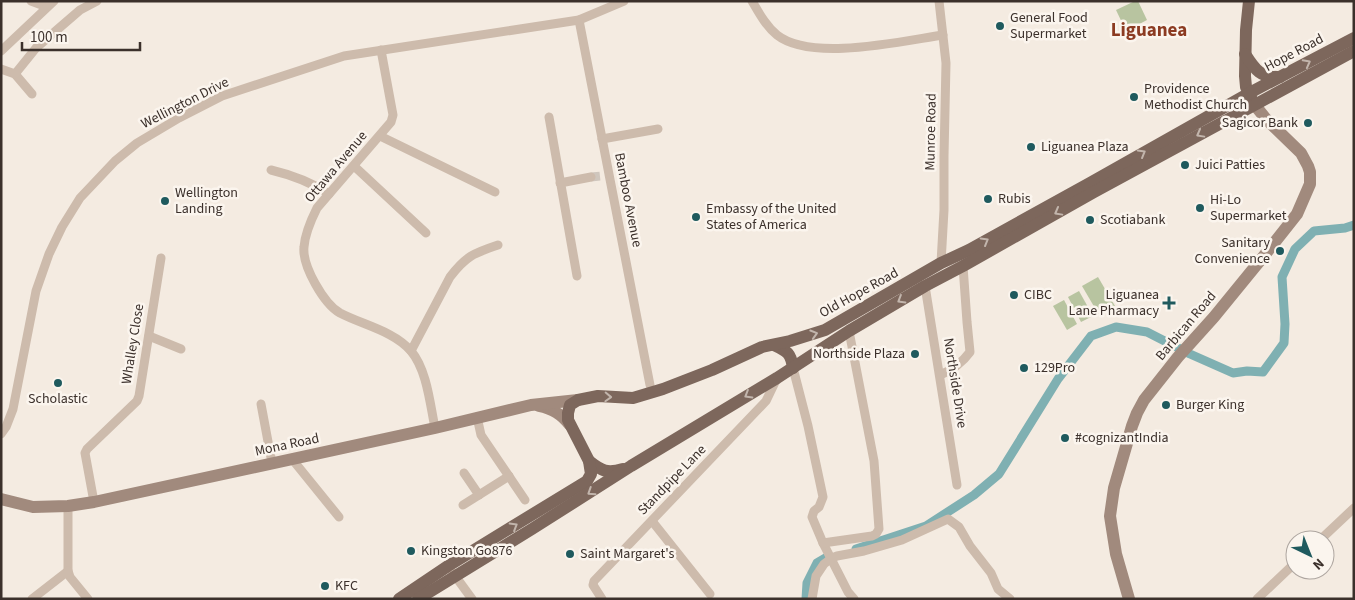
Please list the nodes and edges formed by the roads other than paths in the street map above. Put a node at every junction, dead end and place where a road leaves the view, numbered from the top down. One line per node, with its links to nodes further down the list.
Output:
1 (31, 1): 7 (street)
2 (97, 1): 16 (street)
3 (624, 1): 8 (street, Wellington Drive)
4 (752, 1): 9 (street)
5 (939, 1): 9 (street, Munroe Road)
6 (1249, 1): 14 (main road)
7 (51, 4): 12 (street)
8 (579, 20): 11 (street, Wellington Drive); 23 (street, Bamboo Avenue)
9 (943, 35): 33 (street, Munroe Road)
10 (1354, 38): 17 (main road, Hope Road, one-way to 10)
11 (381, 50): 22 (street, Ottawa Avenue); 52 (street, Wellington Drive)
12 (1, 51)
13 (1354, 51): 19 (main road, Hope Road)
14 (1245, 54): 17 (main road); 19 (main road)
15 (1, 69): 16 (street)
16 (15, 74): 18 (street)
17 (1281, 77): 19 (main road, Hope Road)
18 (32, 94)
19 (1254, 100): 33 (main road, Old Hope Road, one-way to 19); 34 (main road, Old Hope Road, one-way to 34); 85 (street, Barbican Road)
20 (549, 116): 27 (street)
21 (658, 129): 23 (street)
22 (380, 136): 24 (street, Ottawa Avenue); 28 (street)
23 (602, 139): 45 (street, Bamboo Avenue)
24 (354, 166): 29 (street, Ottawa Avenue); 30 (street)
25 (271, 170): 29 (street)
26 (591, 178): 27 (street)
27 (560, 183): 35 (street)
28 (495, 192)
29 (329, 194): 41 (street, Ottawa Avenue)
30 (426, 233)
31 (498, 246): 41 (street)
32 (161, 258): 38 (street, Whalley Close)
33 (942, 264): 39 (main road, Old Hope Road, one-way to 33)
34 (963, 266): 36 (main road, Old Hope Road); 43 (street)
35 (577, 276)
36 (925, 286): 37 (main road, Old Hope Road, one-way to 37); 43 (street, Northside Drive)
37 (849, 331): 42 (main road, Old Hope Road); 70 (street)
38 (149, 336): 40 (street); 63 (street, Whalley Close)
39 (774, 345): 42 (main road); 46 (main road, Old Hope Road, one-way to 39)
40 (181, 349)
41 (411, 351): 51 (street, Ottawa Avenue)
42 (792, 368): 44 (main road, Old Hope Road); 70 (street)
43 (940, 375): 59 (street, Northside Drive)
44 (777, 378): 56 (main road, Old Hope Road, one-way to 56); 68 (street, Standpipe Lane)
45 (650, 385)
46 (578, 400): 48 (street, Mona Road); 50 (main road)
47 (261, 404): 55 (street)
48 (531, 405): 49 (street, Mona Road); 50 (street)
49 (477, 417): 51 (street, Mona Road); 58 (street)
50 (570, 425): 54 (main road)
51 (435, 428): 53 (street, Mona Road)
52 (1, 434)
53 (292, 459): 55 (street, Mona Road); 67 (street)
54 (589, 461): 56 (main road); 73 (main road, Old Hope Road, one-way to 54)
55 (272, 464): 63 (street, Mona Road)
56 (632, 466): 73 (main road, Old Hope Road, one-way to 73)
57 (464, 473): 60 (street)
58 (509, 476): 60 (street); 62 (street)
59 (957, 485)
60 (479, 495): 64 (street)
61 (1, 499): 65 (street, Mona Road)
62 (525, 500)
63 (94, 502): 65 (street, Mona Road)
64 (463, 505)
65 (68, 506): 72 (street)
66 (1354, 508): 69 (street)
67 (340, 517)
68 (652, 521): 75 (street); 81 (street, Standpipe Lane)
69 (1331, 530)
70 (824, 544): 71 (street)
71 (832, 558): 82 (street); 83 (street); 84 (street)
72 (68, 571): 76 (street); 77 (street)
73 (452, 571): 78 (main road, Old Hope Road); 79 (main road, Old Hope Road); 80 (street)
74 (1285, 572): 86 (street)
75 (710, 594)
76 (32, 599)
77 (88, 599)
78 (399, 599)
79 (418, 599)
80 (472, 599)
81 (602, 599)
82 (812, 599)
83 (854, 599)
84 (1010, 599)
85 (1129, 599)
86 (1257, 599)

